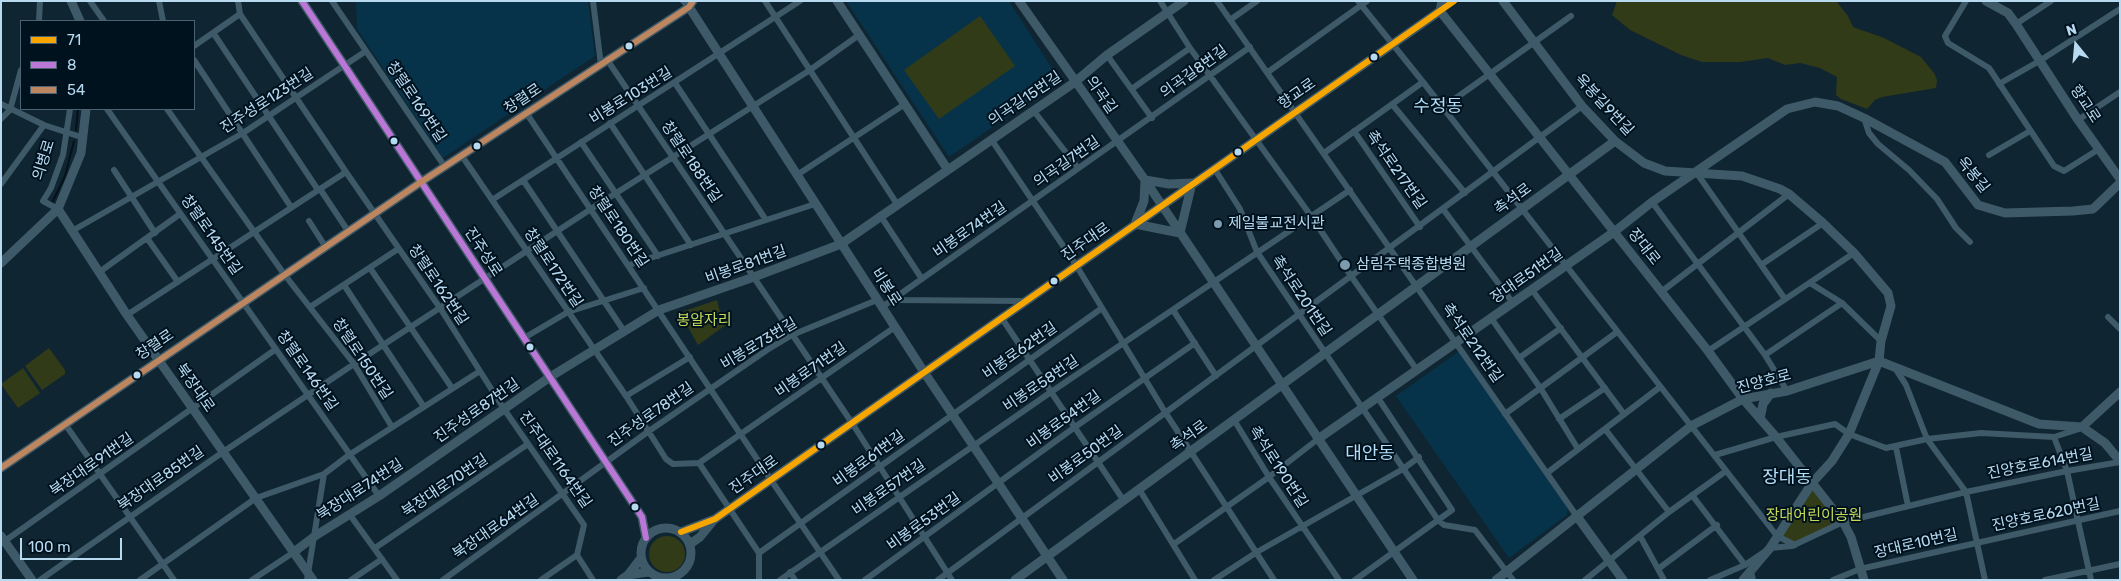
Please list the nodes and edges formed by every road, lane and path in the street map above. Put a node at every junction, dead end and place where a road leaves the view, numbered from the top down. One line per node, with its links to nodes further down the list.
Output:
1 (40, 1): 32 (street)
2 (71, 1): 33 (street)
3 (90, 1): 34 (street)
4 (160, 1): 35 (street)
5 (238, 1): 29 (street)
6 (302, 1): 51 (street, 진주성로)
7 (332, 1): 45 (street, 창렬로169번길)
8 (593, 1): 50 (street)
9 (765, 1): 31 (street)
10 (800, 1): 31 (street, 비봉로103번길)
11 (837, 1): 39 (street)
12 (1019, 1): 58 (street, 의곡길)
13 (1160, 1): 28 (street)
14 (1184, 1): 28 (street, 의곡길15번길)
15 (1217, 1): 36 (street, 촉석로212번길)
16 (1257, 1): 36 (street)
17 (1442, 1): 27 (street)
18 (1454, 1): 27 (street)
19 (1503, 1): 41 (street, 옥봉길9번길)
20 (1966, 1): 60 (street)
21 (1986, 1): 37 (street, 향교로)
22 (2051, 1): 37 (street)
23 (2115, 1): 26 (street)
24 (688, 3): 46 (street, 비봉로); 50 (street, 창렬로)
25 (1362, 3): 40 (street); 53 (street)
26 (2120, 9): 48 (street)
27 (1440, 11): 40 (street, 향교로); 55 (street, 장대로)
28 (1168, 12): 44 (street); 47 (street, 의곡길15번길)
29 (240, 14): 38 (street); 63 (street, 창렬로162번길)
30 (1571, 16): 41 (street)
31 (776, 18): 46 (street, 비봉로103번길); 52 (street)
32 (39, 20)
33 (80, 20)
34 (103, 20)
35 (163, 20)
36 (1230, 20): 43 (street, 촉석로212번길)
37 (2016, 24): 48 (street, 향교로)
38 (214, 34): 42 (street); 79 (street)
39 (859, 35): 52 (street, 북장대로85번길); 65 (street)
40 (1392, 44): 59 (street); 77 (street, 향교로)
41 (1533, 44): 55 (street); 69 (street, 옥봉길9번길)
42 (195, 45)
43 (1250, 47): 53 (street, 촉석로212번길); 56 (street, 의곡길8번길)
44 (1190, 48): 56 (street); 61 (street)
45 (366, 51): 51 (street, 진주성로123번길); 106 (street, 창렬로169번길)
46 (719, 55): 57 (street, 비봉로103번길); 68 (street, 비봉로)
47 (1107, 55): 58 (street, 의곡길15번길); 61 (street, 의곡길8번길)
48 (2041, 60): 60 (street); 83 (street, 향교로)
49 (195, 61): 89 (street)
50 (604, 63): 67 (street, 창렬로188번길); 78 (street, 창렬로)
51 (345, 66): 63 (street, 진주성로123번길); 121 (street, 진주성로)
52 (810, 70): 68 (street, 북장대로85번길); 92 (street)
53 (1268, 72): 77 (street, 촉석로212번길)
54 (20, 74): 71 (street)
55 (1490, 74): 70 (street); 93 (street, 장대로)
56 (1211, 76): 80 (street, 의곡길8번길); 95 (street)
57 (675, 82): 67 (street, 비봉로103번길); 90 (street)
58 (1075, 82): 76 (street, 의곡길15번길); 98 (street, 의곡길)
59 (1423, 82): 66 (street, 촉석로217번길); 70 (street)
60 (1999, 84): 86 (street)
61 (1132, 88): 80 (street, 의곡길8번길)
62 (2120, 92): 83 (street)
63 (297, 98): 79 (street, 진주성로123번길); 111 (street, 창렬로162번길)
64 (1, 104): 71 (street)
65 (905, 104): 92 (street); 110 (street)
66 (1392, 104): 87 (street, 촉석로217번길); 127 (street)
67 (638, 106): 84 (street, 비봉로103번길); 104 (street, 창렬로188번길)
68 (752, 106): 90 (street, 북장대로85번길); 115 (street, 비봉로)
69 (1582, 106): 93 (street); 96 (street, 옥봉길9번길)
70 (1442, 108): 112 (street)
71 (10, 110): 82 (street); 85 (street)
72 (70, 110): 88 (street, 의병로)
73 (89, 110): 91 (street, 의병로)
74 (107, 110): 120 (street, 창렬로145번길)
75 (168, 110): 102 (street, 창렬로150번길)
76 (1033, 110): 94 (street, 의곡길15번길); 107 (street)
77 (1295, 112): 95 (street, 향교로); 100 (street, 촉석로212번길)
78 (527, 114): 103 (street, 창렬로); 105 (street, 창렬로180번길)
79 (268, 117): 89 (street, 진주성로123번길); 124 (street)
80 (1152, 118): 98 (street, 의곡길8번길)
81 (1864, 118): 113 (street, 옥봉길); 119 (street, 옥봉길); 160 (street)
82 (1, 119)
83 (2078, 120): 99 (street, 향교로)
84 (610, 123): 97 (street, 비봉로103번길); 114 (street)
85 (44, 125): 88 (street); 122 (street)
86 (2030, 131): 99 (street); 101 (street)
87 (1354, 132): 100 (street, 촉석로217번길); 149 (street, 촉석로217번길)
88 (67, 133): 91 (street); 139 (street, 의병로)
89 (243, 133): 102 (street, 진주성로123번길); 136 (street)
90 (709, 133): 104 (street, 북장대로85번길); 145 (street)
91 (84, 138): 139 (street, 의병로)
92 (854, 138): 115 (street); 134 (street)
93 (1540, 138): 112 (street); 116 (street, 장대로)
94 (991, 139): 110 (street, 의곡길15번길); 131 (street)
95 (1256, 139): 108 (street, 향교로); 144 (street)
96 (1615, 141): 113 (street, 옥봉길9번길); 116 (street, 촉석로)
97 (582, 142): 105 (street, 비봉로103번길); 126 (street)
98 (1117, 142): 107 (street, 의곡길7번길); 118 (street, 의곡길)
99 (2099, 149): 119 (street, 향교로)
100 (1324, 152): 125 (street, 촉석로212번길)
101 (1989, 155)
102 (201, 156): 120 (street, 진주성로123번길); 153 (street, 창렬로150번길)
103 (462, 156): 106 (street, 창렬로); 130 (street, 창렬로172번길)
104 (672, 156): 114 (street, 북장대로85번길); 158 (street, 창렬로188번길)
105 (556, 158): 117 (street); 137 (street, 창렬로180번길)
106 (445, 167): 121 (street, 창렬로)
107 (1078, 168): 131 (street, 의곡길7번길)
108 (1214, 168): 123 (street, 향교로); 168 (street, 촉석로201번길)
109 (114, 170): 129 (street)
110 (948, 170): 134 (street, 의곡길15번길)
111 (346, 172): 124 (street); 142 (street, 창렬로162번길)
112 (1493, 172): 127 (street); 140 (street)
113 (1696, 172): 128 (street, 옥봉길9번길); 132 (street, 옥봉길); 157 (street)
114 (643, 175): 126 (street, 북장대로85번길); 161 (street)
115 (796, 175): 133 (street, 비봉로)
116 (1569, 175): 140 (street, 촉석로); 154 (street, 장대로)
117 (523, 180): 130 (street); 152 (street)
118 (1145, 180): 123 (street); 135 (street, 의곡길); 148 (street)
119 (2120, 181)
120 (158, 182): 129 (street, 진주성로123번길); 141 (street, 창렬로145번길)
121 (421, 182): 142 (street, 창렬로); 183 (street, 진주성로)
122 (1, 184)
123 (1192, 184): 135 (street, 향교로); 156 (street)
124 (319, 189): 136 (street); 151 (street)
125 (1350, 190): 144 (street, 비봉로58번길); 165 (street, 촉석로212번길)
126 (616, 193): 137 (street, 북장대로85번길); 170 (street)
127 (1465, 193): 138 (street)
128 (1789, 194): 147 (street, 옥봉길9번길); 157 (street)
129 (132, 197): 150 (street, 진주성로123번길); 155 (street)
130 (492, 200): 167 (street, 창렬로172번길)
131 (1032, 202): 175 (street); 184 (street, 비봉로74번길)
132 (1652, 202): 154 (street, 옥봉길); 173 (street)
133 (815, 204): 145 (street); 162 (street, 비봉로)
134 (897, 204): 143 (street, 비봉로81번길)
135 (1161, 205): 148 (street, 진주대로); 156 (street)
136 (292, 207): 153 (street)
137 (591, 209): 152 (street, 북장대로85번길); 174 (street, 창렬로180번길)
138 (1444, 209): 149 (street, 촉석로217번길); 164 (street, 촉석로217번길)
139 (58, 210): 150 (street, 북장대로); 172 (street, 의병로)
140 (1522, 210): 164 (street, 촉석로); 177 (street)
141 (180, 214): 155 (street); 171 (street, 창렬로145번길)
142 (374, 214): 151 (street, 창렬로); 166 (street, 창렬로162번길)
143 (880, 215): 162 (street, 비봉로81번길); 184 (street)
144 (1311, 216): 168 (street, 비봉로58번길); 181 (street)
145 (766, 220): 158 (street)
146 (309, 221): 163 (street)
147 (1823, 223): 169 (street, 옥봉길9번길); 176 (street)
148 (1135, 224): 156 (street); 175 (street, 진주대로)
149 (1420, 226): 165 (street, 비봉로50번길)
150 (72, 231): 179 (street, 북장대로)
151 (348, 231): 163 (street, 창렬로)
152 (557, 231): 167 (street, 북장대로85번길); 195 (street)
153 (254, 232): 171 (street); 180 (street, 창렬로150번길)
154 (1614, 232): 177 (street, 장대로51번길); 192 (street, 장대로)
155 (155, 233): 159 (street)
156 (1180, 233): 186 (street)
157 (1739, 233): 173 (street); 176 (street)
158 (724, 234): 161 (street); 182 (street, 창렬로188번길)
159 (147, 238): 179 (street); 185 (street)
160 (1970, 242)
161 (691, 244): 170 (street)
162 (841, 244): 182 (street, 비봉로81번길); 200 (street, 비봉로)
163 (325, 246): 180 (street, 창렬로)
164 (1471, 247): 189 (street, 촉석로); 198 (street, 촉석로217번길)
165 (1391, 248): 181 (street, 비봉로50번길); 189 (street, 촉석로212번길)
166 (398, 249): 178 (street); 202 (street, 창렬로162번길)
167 (526, 251): 183 (street, 북장대로85번길); 206 (street, 창렬로172번길)
168 (1257, 252): 186 (street, 비봉로58번길); 209 (street, 촉석로201번길)
169 (1854, 253): 187 (street); 222 (street, 옥봉길9번길)
170 (658, 256): 174 (street)
171 (213, 260): 185 (street); 197 (street, 창렬로145번길)
172 (1, 263)
173 (1698, 264): 192 (street); 215 (street)
174 (629, 265): 190 (street, 창렬로180번길)
175 (1076, 265): 196 (street, 진주대로); 203 (street)
176 (1761, 265): 193 (street)
177 (1566, 266): 191 (street, 장대로51번길); 219 (street)
178 (370, 268): 188 (street); 213 (street)
179 (98, 273): 208 (street, 북장대로)
180 (284, 274): 197 (street, 창렬로); 201 (street, 창렬로150번길)
181 (1350, 276): 207 (street); 209 (street, 비봉로50번길)
182 (754, 277): 204 (street, 비봉로81번길); 220 (street, 창렬로188번길)
183 (485, 279): 202 (street, 북장대로85번길); 221 (street, 진주성로)
184 (922, 279): 194 (street, 비봉로74번길)
185 (178, 282): 208 (street)
186 (1213, 282): 205 (street, 비봉로58번길); 227 (street)
187 (1810, 283): 193 (street); 199 (street)
188 (344, 285): 201 (street); 226 (street)
189 (1418, 286): 207 (street, 촉석로); 225 (street, 촉석로212번길)
190 (644, 288): 195 (street); 204 (street, 창렬로180번길)
191 (1532, 290): 198 (street, 장대로51번길); 216 (street)
192 (1662, 292): 230 (street, 장대로)
193 (1785, 299): 215 (street)
194 (892, 300): 196 (street); 200 (street, 비봉로74번길)
195 (605, 301): 206 (street); 218 (street)
196 (1024, 301): 210 (street, 진주대로)
197 (243, 302): 228 (street, 창렬로146번길); 236 (street, 창렬로)
198 (1513, 303): 212 (street, 장대로51번길)
199 (1842, 303): 222 (street); 232 (street)
200 (880, 304): 214 (street, 비봉로); 220 (street, 비봉로73번길)
201 (310, 307): 239 (street, 창렬로150번길)
202 (440, 308): 213 (street, 북장대로85번길); 241 (street, 창렬로162번길)
203 (1102, 308): 223 (street); 237 (street, 비봉로62번길)
204 (659, 310): 218 (street, 비봉로81번길); 233 (street, 창렬로180번길)
205 (1173, 310): 223 (street, 비봉로58번길); 224 (street)
206 (568, 312): 221 (street); 229 (street, 창렬로172번길)
207 (1379, 314): 231 (street, 촉석로); 242 (street)
208 (127, 315): 236 (street, 북장대로)
209 (1300, 315): 227 (street, 비봉로50번길); 231 (street, 촉석로201번길)
210 (1001, 317): 237 (street); 243 (street, 진주대로)
211 (2108, 317): 217 (street)
212 (1491, 318): 225 (street, 장대로51번길); 235 (street)
213 (411, 327): 226 (street, 북장대로85번길); 250 (street)
214 (895, 327): 243 (street, 비봉로); 246 (street, 비봉로71번길)
215 (1744, 327): 230 (street); 232 (street)
216 (1561, 328): 234 (street); 235 (street)
217 (2120, 329)
218 (624, 331): 229 (street, 비봉로81번길)
219 (1617, 332): 234 (street); 249 (street)
220 (792, 335): 246 (street, 창렬로188번길); 251 (street, 비봉로73번길)
221 (524, 338): 245 (street, 진주성로)
222 (1882, 341): 238 (street, 옥봉길9번길)
223 (1124, 343): 247 (street); 255 (street, 비봉로58번길)
224 (1195, 343): 244 (street); 247 (street, 비봉로54번길)
225 (1456, 343): 242 (street, 장대로51번길); 267 (street, 촉석로212번길)
226 (385, 345): 239 (street, 북장대로85번길); 262 (street)
227 (1256, 347): 244 (street, 비봉로50번길); 248 (street)
228 (276, 349): 258 (street, 창렬로146번길); 264 (street, 북장대로91번길)
229 (594, 350): 245 (street, 진주성로87번길); 259 (street, 창렬로172번길)
230 (1708, 351): 261 (street, 장대로)
231 (1325, 353): 248 (street, 촉석로); 263 (street, 촉석로201번길)
232 (1764, 355): 254 (street)
233 (690, 357): 251 (street, 창렬로180번길); 259 (street)
234 (1583, 357): 252 (street); 253 (street)
235 (1519, 358): 253 (street)
236 (159, 360): 264 (street, 북장대로); 274 (street, 창렬로)
237 (1030, 360): 255 (street); 269 (street, 비봉로62번길)
238 (1878, 361): 240 (street); 254 (street, 진양호로); 282 (street, 옥봉길9번길)
239 (354, 364): 258 (street, 북장대로85번길); 276 (street, 창렬로150번길)
240 (1894, 367): 278 (street); 286 (street)
241 (480, 370): 250 (street); 265 (street, 창렬로162번길)
242 (1417, 370): 260 (street, 장대로51번길)
243 (924, 372): 269 (street, 비봉로); 273 (street, 진주대로)
244 (1216, 376): 266 (street, 비봉로50번길)
245 (550, 377): 265 (street, 진주성로87번길); 298 (street, 진주성로)
246 (821, 378): 273 (street, 창렬로188번길); 281 (street, 비봉로71번길)
247 (1145, 378): 266 (street); 277 (street, 비봉로54번길)
248 (1282, 385): 271 (street, 촉석로); 285 (street)
249 (1660, 387): 268 (street); 275 (street)
250 (452, 388): 262 (street)
251 (711, 388): 280 (street, 진주성로78번길); 281 (street, 창렬로180번길)
252 (1605, 388): 268 (street); 272 (street)
253 (1541, 390): 267 (street); 272 (street)
254 (1787, 391): 257 (street, 진양호로)
255 (1051, 392): 277 (street); 288 (street, 비봉로58번길)
256 (2120, 392): 278 (street)
257 (1771, 393): 261 (street, 진양호로); 270 (street)
258 (309, 396): 292 (street, 북장대로85번길); 293 (street, 창렬로146번길)
259 (626, 396): 280 (street, 창렬로172번길)
260 (1378, 398): 263 (street, 장대로51번길); 295 (street)
261 (1743, 399): 270 (street, 장대로); 275 (street, 진양호로)
262 (424, 407): 276 (street)
263 (1363, 408): 285 (street, 장대로51번길); 304 (street, 촉석로201번길)
264 (193, 409): 292 (street, 북장대로); 308 (street, 북장대로91번길)
265 (504, 409): 287 (street, 진주대로1164번길); 301 (street, 진주성로87번길)
266 (1165, 412): 291 (street); 296 (street, 비봉로50번길)
267 (1505, 414): 307 (street, 촉석로212번길)
268 (1624, 414): 279 (street)
269 (952, 415): 288 (street, 비봉로); 300 (street, 비봉로61번길)
270 (1760, 418): 283 (street, 장대로)
271 (1234, 420): 291 (street, 촉석로); 310 (street, 촉석로190번길)
272 (1560, 420): 290 (street)
273 (852, 423): 300 (street, 창렬로188번길); 311 (street, 진주대로)
274 (65, 424): 302 (street, 창렬로); 308 (street)
275 (1691, 426): 294 (street); 303 (street, 진양호로)
276 (392, 427): 293 (street)
277 (1075, 427): 296 (street); 313 (street, 비봉로54번길)
278 (2082, 428): 284 (street); 297 (street)
279 (1605, 429): 290 (street); 303 (street)
280 (649, 431): 298 (street, 진주성로78번길); 299 (street, 창렬로172번길)
281 (742, 434): 299 (street, 비봉로71번길); 311 (street, 창렬로180번길)
282 (1849, 434): 283 (street); 289 (street); 312 (street, 옥봉길9번길)
283 (1776, 437): 294 (street); 312 (street, 장대로)
284 (2054, 437): 286 (street); 306 (street)
285 (1318, 439): 310 (street); 317 (street)
286 (1927, 439): 289 (street); 315 (street)
287 (528, 444): 316 (street, 진주대로1164번길); 352 (street, 북장대로70번길)
288 (973, 446): 313 (street, 비봉로); 320 (street, 비봉로57번길)
289 (1896, 447): 323 (street)
290 (1578, 450): 307 (street)
291 (1191, 451): 314 (street, 촉석로); 324 (street)
292 (223, 452): 321 (street, 북장대로); 330 (street, 북장대로85번길)
293 (350, 455): 309 (street); 319 (street, 창렬로146번길)
294 (1715, 456): 305 (street)
295 (1418, 457): 304 (street); 334 (street)
296 (1098, 462): 322 (street); 332 (street, 비봉로50번길)
297 (2120, 462): 306 (street, 진양호로614번길)
298 (606, 463): 316 (street, 진주성로78번길); 331 (street, 진주성로)
299 (699, 463): 325 (street)
300 (879, 466): 320 (street, 창렬로188번길); 337 (street, 비봉로61번길)
301 (420, 467): 319 (street, 북장대로74번길)
302 (1, 468)
303 (1635, 468): 327 (street); 329 (street, 진양호로)
304 (1404, 469): 317 (street); 334 (street, 촉석로201번길)
305 (1726, 471): 318 (street); 344 (street)
306 (2067, 471): 315 (street, 진양호로614번길); 335 (street)
307 (1547, 473): 329 (street, 촉석로212번길)
308 (100, 474): 330 (street); 347 (street, 북장대로91번길)
309 (324, 474): 321 (street); 342 (street, 북장대로74번길)
310 (1269, 477): 324 (street); 338 (street, 촉석로190번길)
311 (770, 480): 325 (street, 진주대로); 337 (street, 창렬로180번길)
312 (1812, 483): 336 (street, 장대로); 344 (street)
313 (998, 484): 332 (street, 비봉로); 346 (street, 비봉로53번길)
314 (1139, 489): 322 (street, 촉석로); 350 (street)
315 (1966, 492): 323 (street, 진양호로614번길); 348 (street)
316 (564, 494): 359 (street, 진주대로1164번길); 385 (street, 북장대로64번길)
317 (1356, 494): 338 (street); 357 (street)
318 (1692, 495): 327 (street); 339 (street)
319 (379, 496): 328 (street, 북장대로74번길)
320 (898, 497): 346 (street, 창렬로188번길); 354 (street, 비봉로57번길)
321 (256, 498): 355 (street, 북장대로); 364 (street)
322 (1124, 501): 360 (street, 촉석로)
323 (1908, 506): 336 (street, 진양호로614번길)
324 (1226, 507): 350 (street); 356 (street)
325 (729, 509): 333 (street, 진주대로); 358 (street)
326 (2120, 511): 335 (street, 진양호로620번길)
327 (1669, 512): 343 (street)
328 (350, 515): 342 (street, 북장대로74번길); 352 (street)
329 (1576, 515): 363 (street); 369 (street, 진양호로)
330 (130, 516): 364 (street); 379 (street, 북장대로85번길)
331 (642, 517): 340 (street); 345 (street)
332 (1022, 518): 360 (street, 비봉로); 374 (street, 비봉로50번길)
333 (715, 519): 341 (street, 진주대로); 349 (street, 진주대로)
334 (1438, 520): 357 (street); 369 (street)
335 (2077, 521): 348 (street, 진양호로620번길); 370 (street)
336 (1843, 522): 351 (street, 진양호로614번길); 368 (street, 장대로)
337 (801, 524): 354 (street, 창렬로180번길); 358 (street, 비봉로61번길)
338 (1301, 526): 356 (street); 401 (street, 촉석로190번길)
339 (1717, 526): 367 (street); 373 (street)
340 (658, 529): 341 (street); 345 (street)
341 (681, 532): 349 (street)
342 (315, 536): 355 (street, 북장대로74번길); 375 (street)
343 (1640, 536): 363 (street); 367 (street)
344 (1777, 536): 351 (street); 353 (street)
345 (646, 538): 361 (street)
346 (924, 538): 374 (street, 창렬로188번길); 393 (street, 비봉로53번길)
347 (2, 540): 378 (street)
348 (1977, 543): 368 (street, 장대로10번길); 413 (street)
349 (690, 544): 366 (street)
350 (1174, 544): 398 (street)
351 (1795, 545): 353 (street, 진양호로614번길)
352 (375, 548): 362 (street)
353 (1770, 548): 373 (street)
354 (820, 551): 372 (street, 비봉로57번길); 392 (street, 창렬로180번길)
355 (294, 552): 375 (street, 북장대로); 382 (street)
356 (1257, 552): 399 (street); 400 (street)
357 (1394, 552): 402 (street); 403 (street)
358 (759, 553): 389 (street)
359 (576, 554): 386 (street); 387 (street)
360 (1048, 556): 396 (street, 촉석로); 397 (street, 비봉로)
361 (641, 558): 371 (street); 376 (street)
362 (382, 559): 383 (street); 384 (street)
363 (1608, 560): 406 (street); 407 (street)
364 (163, 563): 380 (street); 381 (street)
365 (2120, 564): 370 (street)
366 (687, 568): 377 (street); 388 (street)
367 (1658, 569): 408 (street)
368 (1860, 569): 411 (street, 장대로10번길); 412 (street, 장대로)
369 (1507, 570): 404 (street, 진양호로); 405 (street)
370 (2089, 570): 414 (street); 415 (street)
371 (648, 572): 376 (street); 377 (street)
372 (790, 572): 390 (street, 비봉로57번길); 391 (street)
373 (1749, 572): 409 (street); 410 (street)
374 (947, 573): 394 (street, 비봉로50번길); 395 (street, 창렬로188번길)
375 (310, 577)
376 (624, 577)
377 (674, 579)
378 (32, 580)
379 (40, 580)
380 (140, 580)
381 (174, 580)
382 (252, 580)
383 (351, 580)
384 (397, 580)
385 (443, 580)
386 (540, 580)
387 (593, 580)
388 (687, 580)
389 (759, 580)
390 (780, 580)
391 (795, 580)
392 (839, 580)
393 (865, 580)
394 (938, 580)
395 (952, 580)
396 (1016, 580)
397 (1063, 580)
398 (1195, 580)
399 (1214, 580)
400 (1274, 580)
401 (1339, 580)
402 (1355, 580)
403 (1413, 580)
404 (1496, 580)
405 (1513, 580)
406 (1585, 580)
407 (1623, 580)
408 (1664, 580)
409 (1710, 580)
410 (1743, 580)
411 (1833, 580)
412 (1864, 580)
413 (1985, 580)
414 (2045, 580)
415 (2091, 580)

